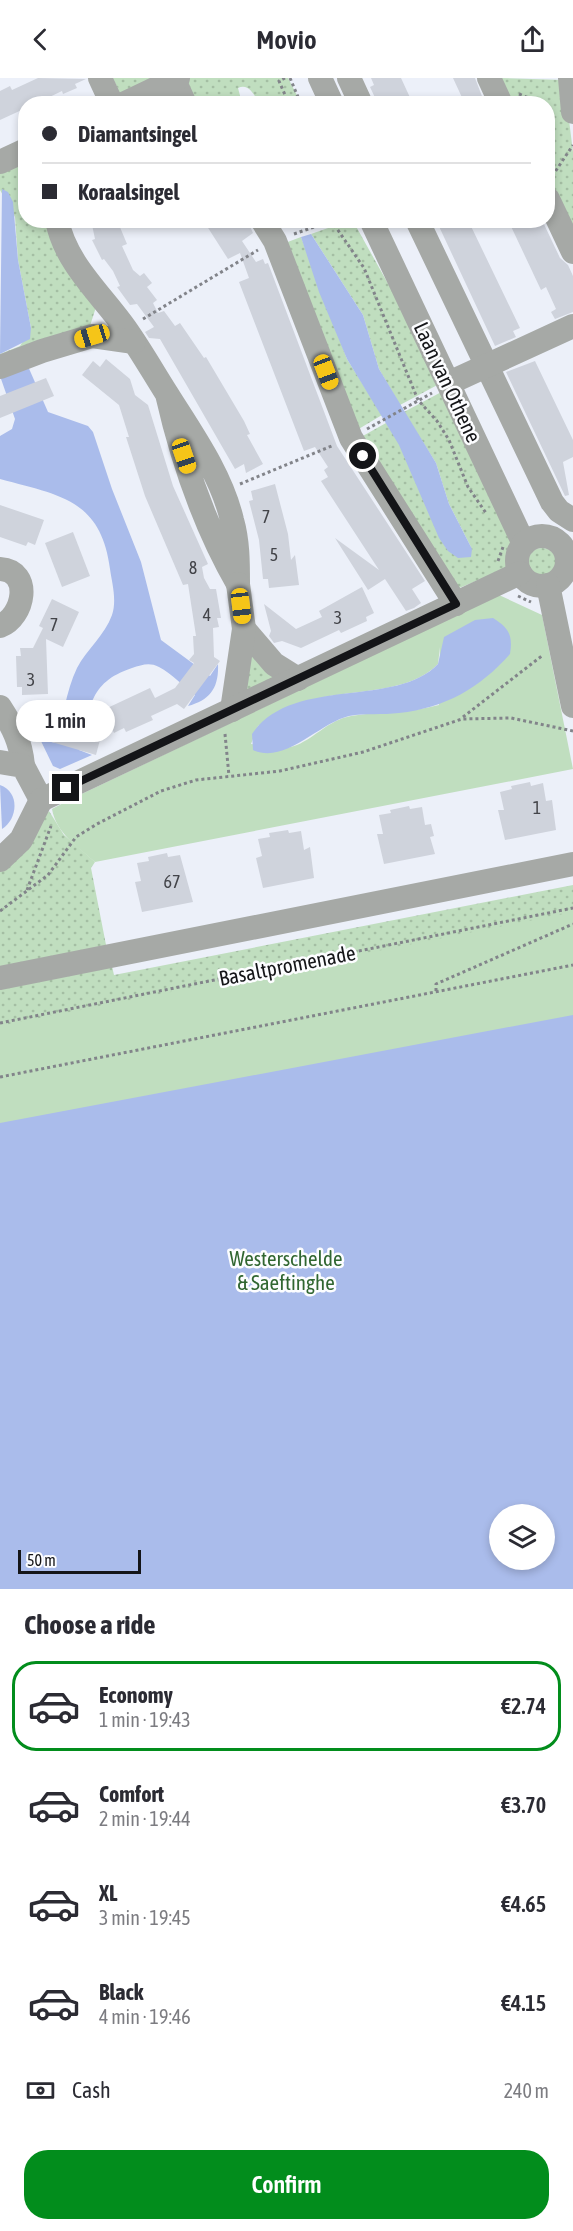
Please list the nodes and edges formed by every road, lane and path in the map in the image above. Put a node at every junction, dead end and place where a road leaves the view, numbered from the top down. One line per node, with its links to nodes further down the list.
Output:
1 (100, 78): 10 (street)
2 (285, 78): 13 (path)
3 (290, 78): 14 (path)
4 (305, 78): 15 (street)
5 (320, 78): 16 (street)
6 (349, 78): 17 (street)
7 (489, 78): 18 (street)
8 (570, 78): 19 (street)
9 (176, 79): 11 (street); 12 (street)
10 (108, 96)
11 (140, 96)
12 (182, 96)
13 (286, 96)
14 (298, 96)
15 (313, 96)
16 (328, 96)
17 (357, 96)
18 (497, 96)
19 (573, 112)
20 (573, 145): 23 (path)
21 (18, 154): 22 (street)
22 (0, 162)
23 (555, 172)
24 (555, 214): 33 (street)
25 (59, 228): 34 (street)
26 (270, 228): 32 (street)
27 (310, 228): 32 (path)
28 (337, 228): 42 (path)
29 (375, 228): 40 (street, Laan van Othene)
30 (390, 228): 40 (street, Laan van Othene)
31 (421, 228): 38 (street, Laan van Othene)
32 (281, 238): 36 (path); 44 (street)
33 (573, 252)
34 (98, 293): 36 (street); 37 (street)
35 (573, 326): 38 (street)
36 (130, 335): 37 (street); 41 (street)
37 (92, 336): 39 (street)
38 (486, 366): 40 (street); 48 (street, Laan van Othene)
39 (0, 367)
40 (455, 380): 49 (street, Laan van Othene)
41 (167, 394): 45 (street); 46 (street)
42 (418, 400): 43 (path); 47 (path)
43 (383, 420)
44 (351, 438): 45 (path); 56 (street)
45 (221, 488): 46 (street); 53 (street)
46 (198, 498): 53 (street)
47 (491, 520)
48 (573, 520)
49 (523, 539): 50 (street); 52 (street); 54 (path)
50 (569, 557): 55 (street)
51 (0, 568): 58 (street)
52 (520, 573): 54 (street); 55 (street)
53 (238, 584): 59 (street)
54 (498, 584): 56 (street); 57 (path)
55 (548, 585): 57 (street)
56 (456, 604): 61 (street)
57 (553, 610): 60 (street)
58 (0, 626)
59 (244, 629): 61 (street); 64 (street)
60 (565, 642): 62 (street); 65 (path)
61 (298, 679): 64 (street)
62 (573, 706)
63 (0, 707): 67 (street)
64 (228, 712): 68 (path); 69 (street)
65 (462, 718): 66 (path); 68 (path)
66 (573, 731)
67 (11, 764): 69 (street)
68 (229, 777): 72 (path)
69 (45, 798): 70 (street); 72 (path)
70 (0, 860)
71 (573, 864): 77 (street, Basaltpromenade)
72 (26, 892): 74 (path)
73 (573, 908): 79 (path, Basaltpromenade)
74 (0, 911)
75 (573, 924): 78 (path)
76 (573, 964): 78 (path)
77 (0, 978)
78 (436, 991): 80 (path)
79 (0, 1023)
80 (0, 1077)

